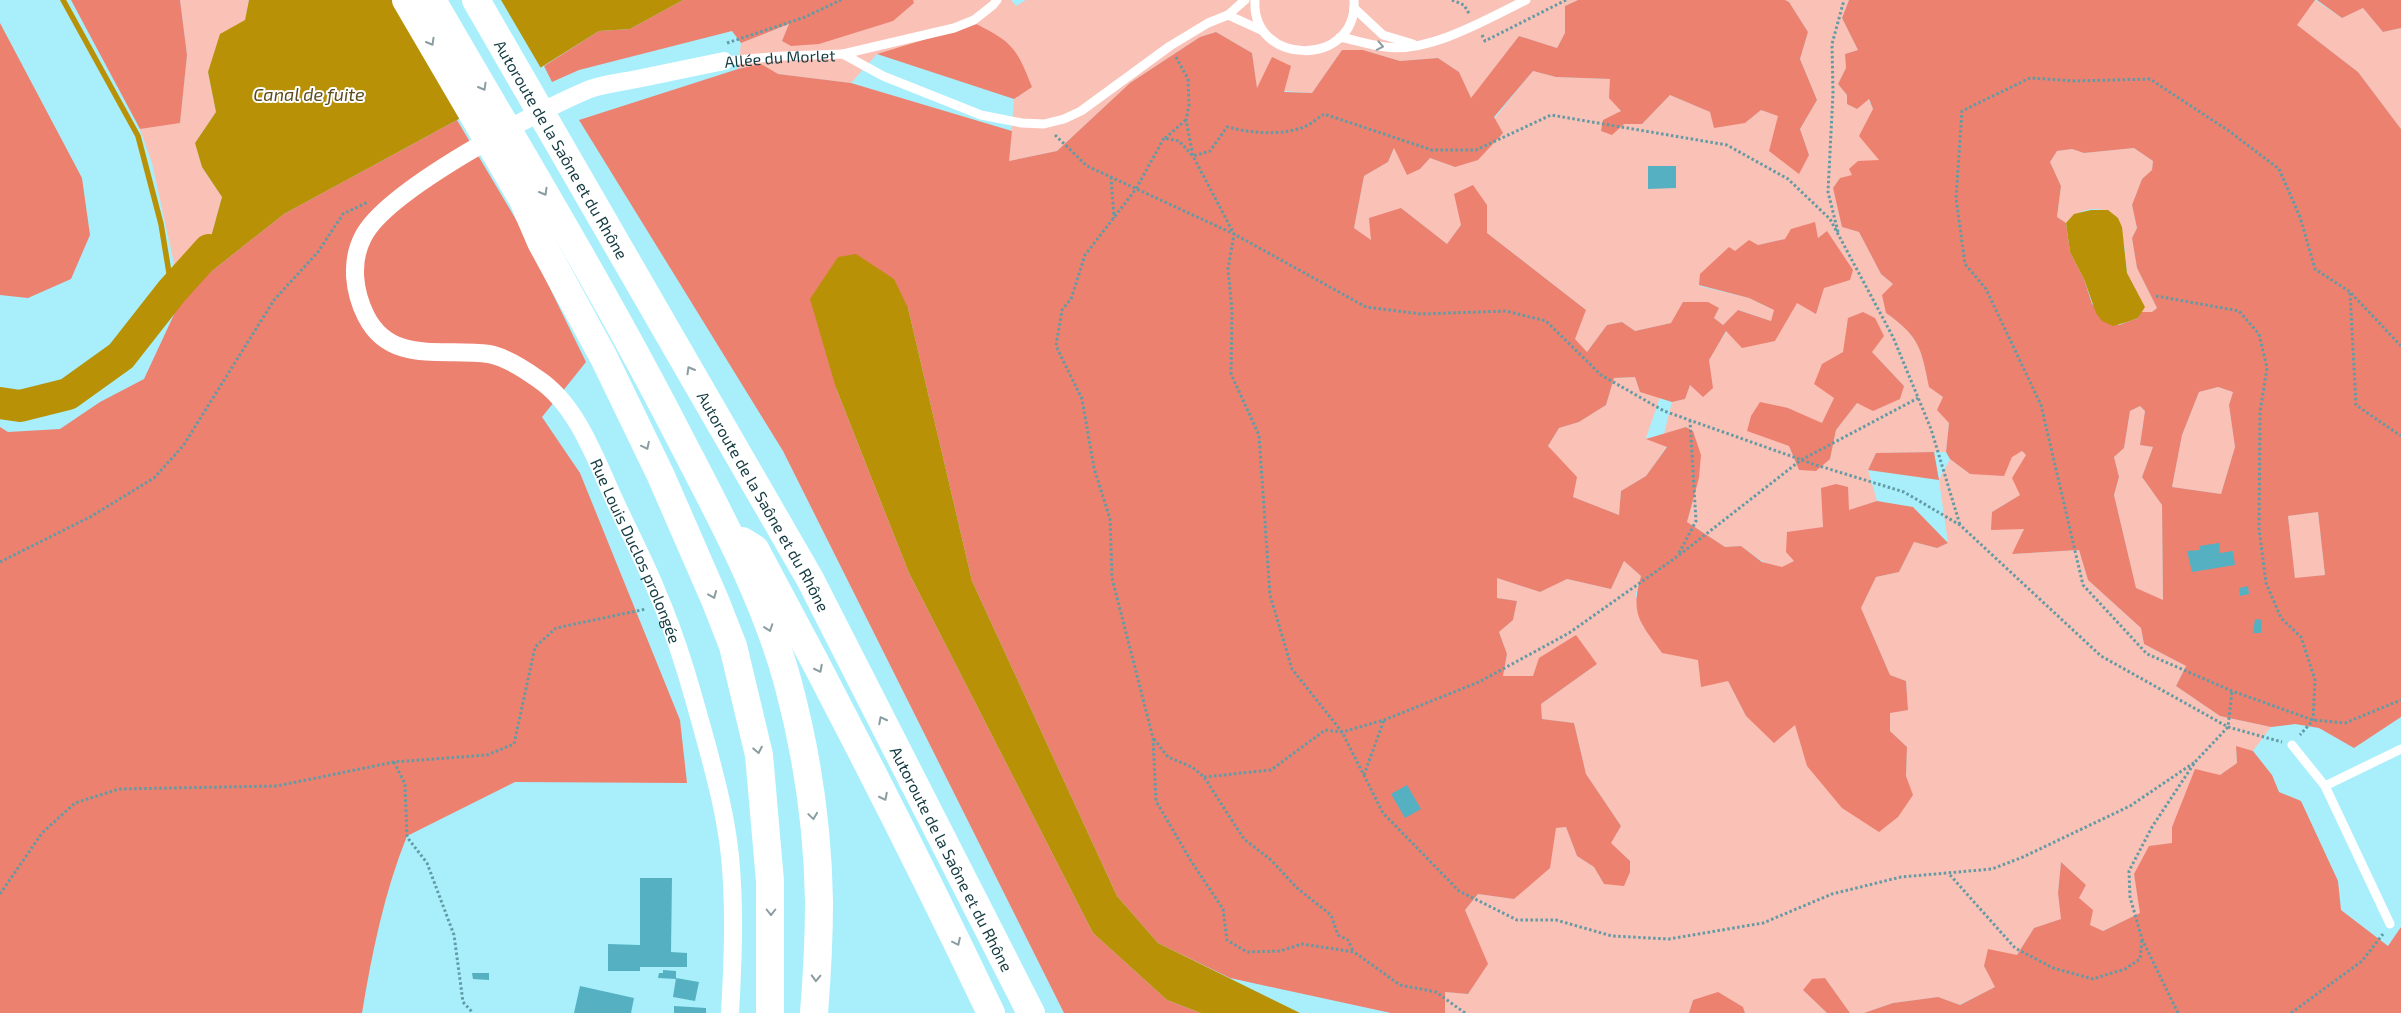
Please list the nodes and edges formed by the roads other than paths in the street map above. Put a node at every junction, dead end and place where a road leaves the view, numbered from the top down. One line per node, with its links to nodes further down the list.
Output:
1 (406, 0): 15 (highway, one-way to 15)
2 (432, 0): 15 (highway, one-way to 15)
3 (476, 0): 28 (highway, Autoroute de la Saône et du Rhône, one-way to 3)
4 (997, 0): 13 (lane)
5 (1245, 0): 9 (lane, Allée du Morlet)
6 (1255, 0): 10 (lane)
7 (1526, 0): 12 (lane)
8 (1354, 4): 11 (lane); 12 (lane)
9 (1228, 15): 10 (lane); 13 (lane, Allée du Morlet)
10 (1263, 31): 11 (lane)
11 (1340, 37): 12 (lane, one-way to 12)
12 (1421, 46)
13 (843, 54): 14 (lane, Allée du Morlet)
14 (724, 61): 17 (street, Allée du Morlet)
15 (509, 156): 16 (highway); 18 (highway, one-way to 18)
16 (523, 200): 21 (highway); 25 (highway, one-way to 25)
17 (364, 234): 24 (street, Rue Louis Duclos prolongée)
18 (730, 534): 21 (highway, one-way to 21); 27 (highway, one-way to 27)
19 (2292, 745): 22 (lane)
20 (2401, 749): 22 (lane)
21 (806, 767): 26 (highway, one-way to 26)
22 (2325, 786): 23 (lane)
23 (2390, 924)
24 (730, 1013)
25 (770, 1013)
26 (814, 1013)
27 (992, 1013)
28 (1031, 1013)

